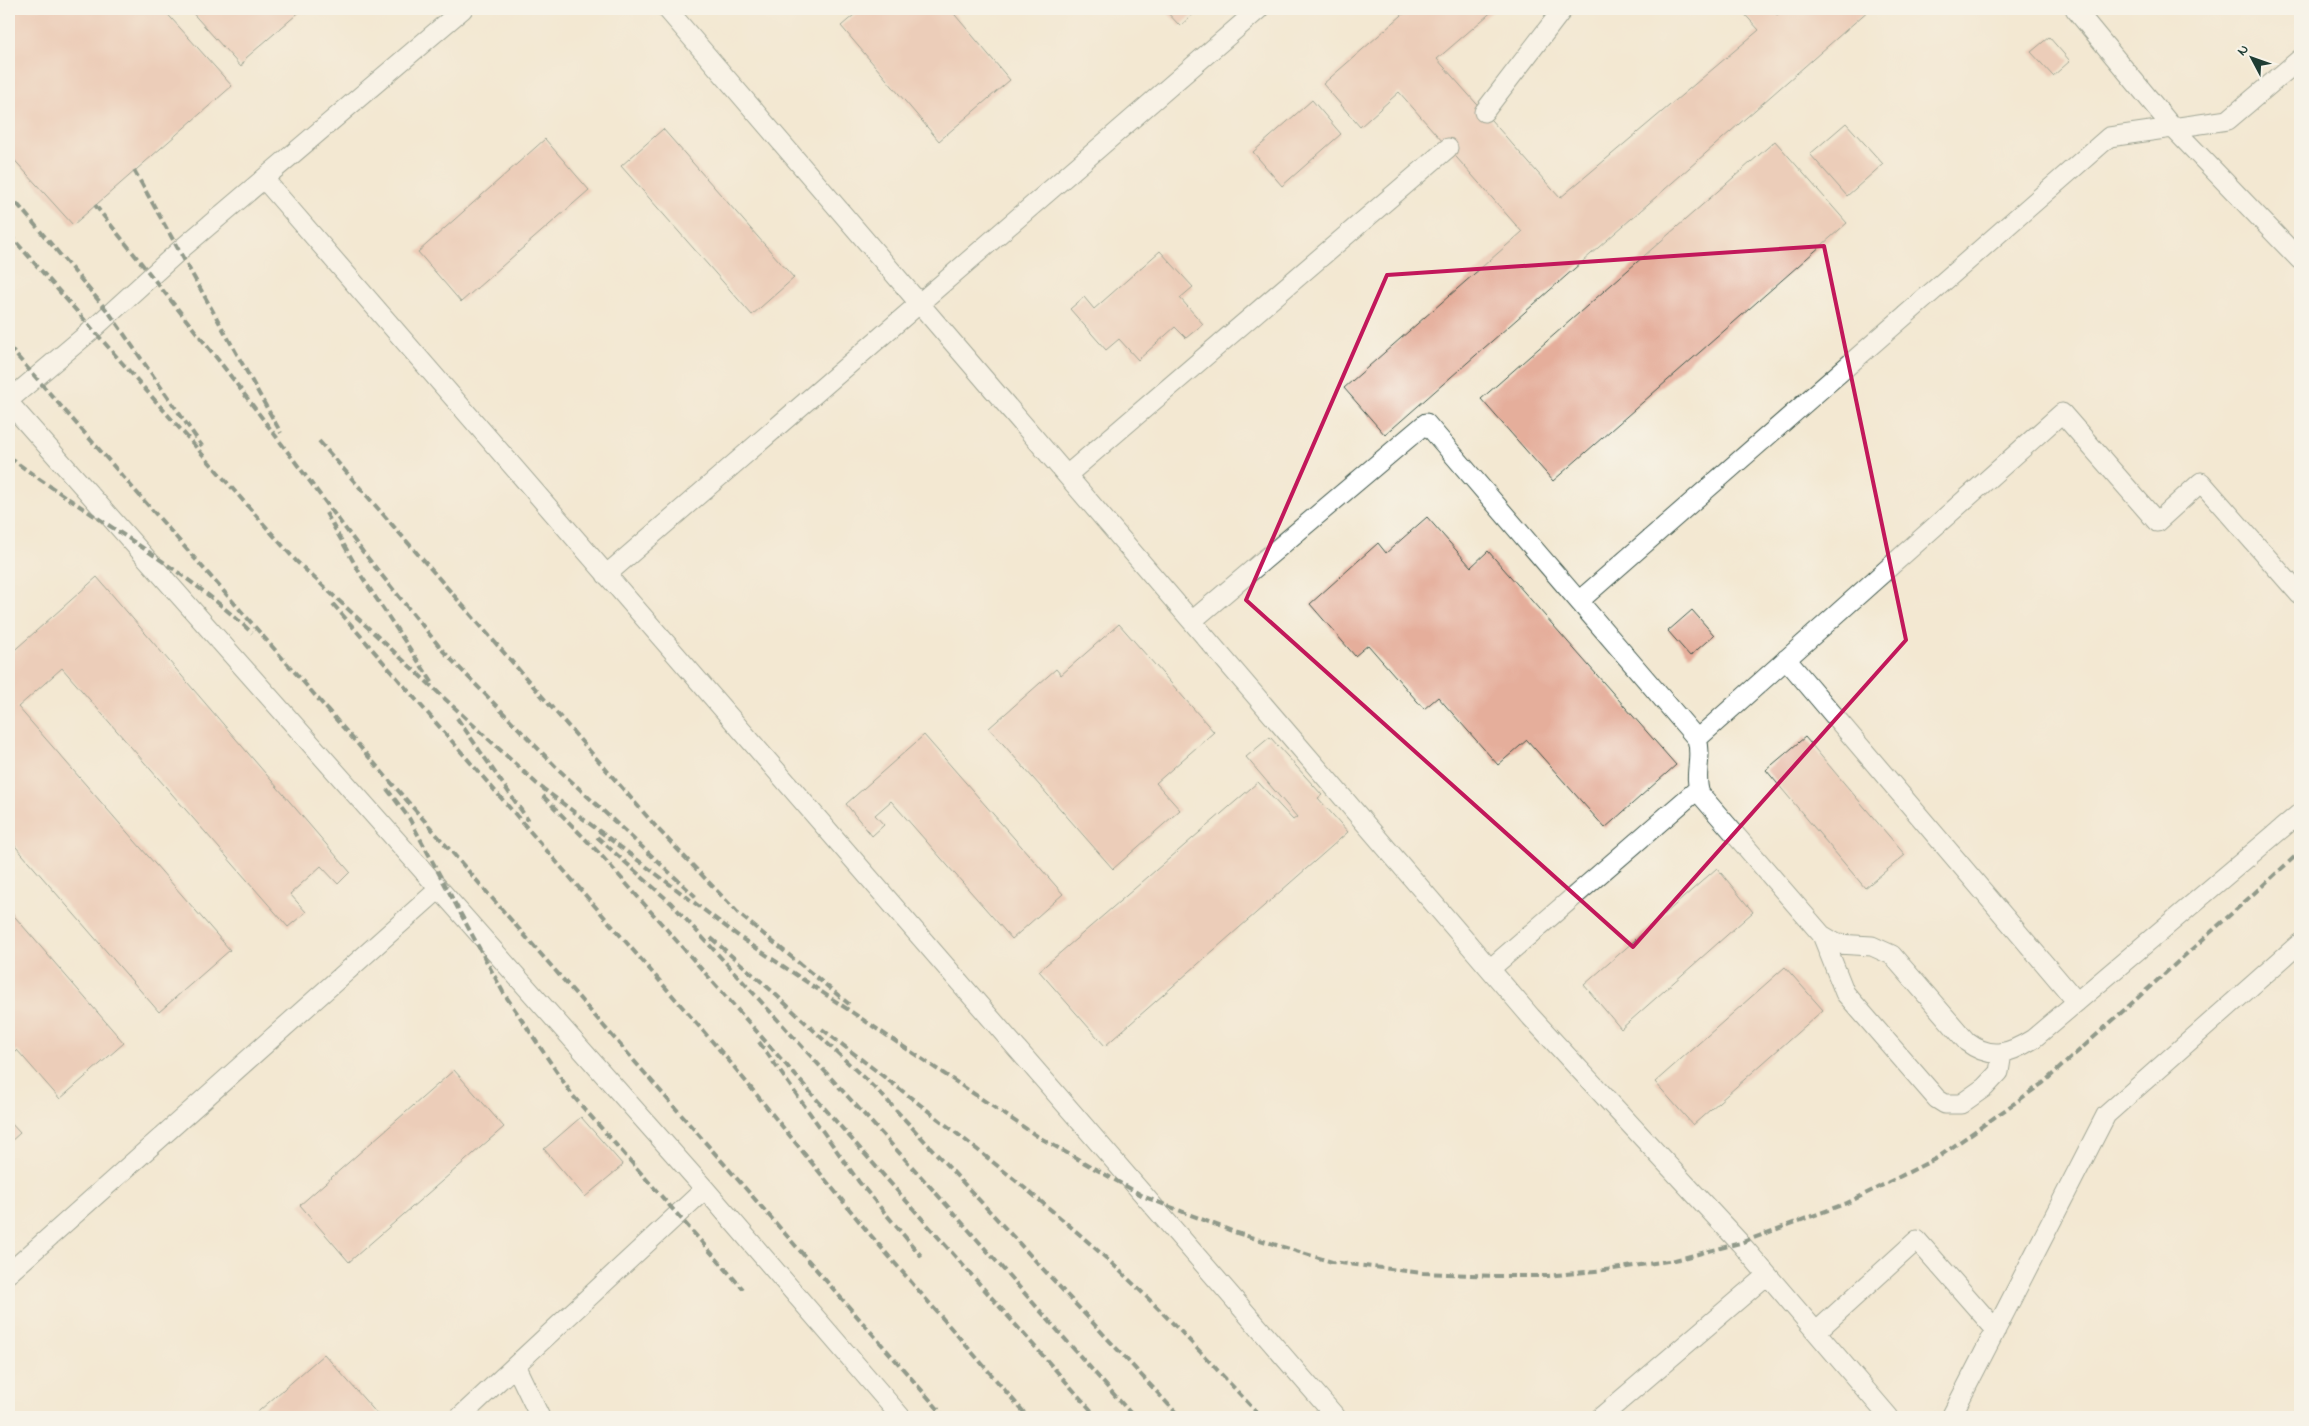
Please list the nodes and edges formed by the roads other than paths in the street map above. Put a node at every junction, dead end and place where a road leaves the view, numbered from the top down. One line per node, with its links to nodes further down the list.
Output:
1 (463, 9): 10 (lane)
2 (668, 9): 12 (lane)
3 (1259, 9): 12 (lane)
4 (2075, 9): 8 (lane)
5 (1558, 10): 7 (lane)
6 (2300, 59): 8 (lane)
7 (1484, 112)
8 (2173, 128): 11 (lane); 17 (lane)
9 (1448, 148): 14 (lane)
10 (264, 179): 13 (lane); 15 (lane)
11 (2300, 260)
12 (920, 303): 14 (lane); 15 (lane)
13 (9, 402): 23 (lane)
14 (1067, 475): 18 (lane)
15 (606, 574): 38 (lane)
16 (2300, 595): 19 (lane)
17 (1579, 601): 18 (lane); 20 (lane)
18 (1192, 621): 26 (lane)
19 (1786, 658): 20 (lane); 27 (lane)
20 (1697, 739): 21 (lane)
21 (1698, 789): 24 (lane); 26 (lane)
22 (2300, 813): 27 (lane)
23 (439, 889): 29 (lane); 30 (lane)
24 (1822, 935): 28 (lane); 28 (lane)
25 (2300, 943): 32 (lane)
26 (1490, 969): 31 (lane)
27 (2077, 1002): 28 (lane)
28 (2002, 1054)
29 (705, 1189): 34 (lane); 37 (lane)
30 (9, 1273)
31 (1768, 1275): 33 (lane); 39 (lane)
32 (1996, 1330): 33 (lane); 41 (lane)
33 (1817, 1331): 40 (lane)
34 (516, 1367): 35 (lane); 36 (lane)
35 (460, 1417)
36 (540, 1417)
37 (902, 1417)
38 (1336, 1417)
39 (1601, 1417)
40 (1889, 1417)
41 (1951, 1417)

